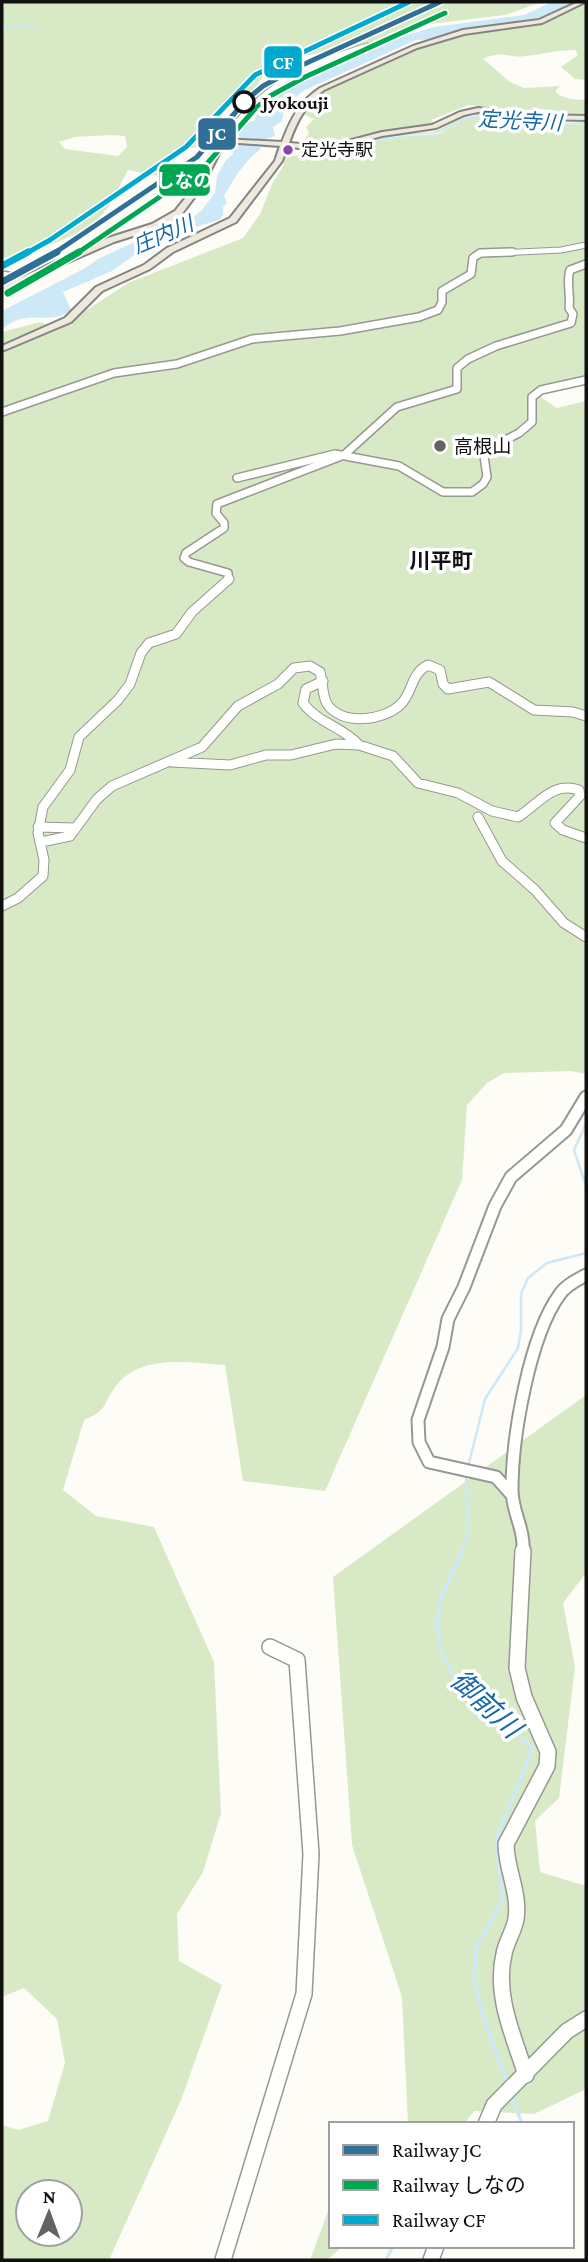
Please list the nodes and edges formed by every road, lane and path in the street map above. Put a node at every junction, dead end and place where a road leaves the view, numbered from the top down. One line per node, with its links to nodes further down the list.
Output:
1 (582, 2): 5 (main road)
2 (367, 46): 4 (street)
3 (586, 118): 5 (main road)
4 (223, 140): 5 (main road); 8 (main road)
5 (284, 146): 10 (main road)
6 (586, 246): 12 (street)
7 (586, 264): 13 (street)
8 (12, 277): 9 (main road)
9 (2, 289)
10 (2, 349)
11 (586, 380): 13 (street)
12 (2, 412)
13 (344, 455): 14 (street); 20 (street)
14 (237, 478)
15 (323, 681): 16 (street); 17 (street); 18 (street)
16 (586, 716)
17 (359, 746): 18 (street); 22 (street)
18 (169, 762): 21 (street)
19 (478, 817): 25 (street)
20 (38, 827): 21 (street); 23 (street)
21 (75, 828): 23 (street)
22 (586, 838)
23 (41, 842): 24 (street)
24 (2, 906)
25 (586, 937)
26 (586, 1097): 28 (street)
27 (586, 1275): 28 (street)
28 (512, 1495): 31 (street)
29 (270, 1647): 33 (street)
30 (586, 2019): 31 (street)
31 (521, 2079): 32 (street)
32 (487, 2122)
33 (223, 2260)

